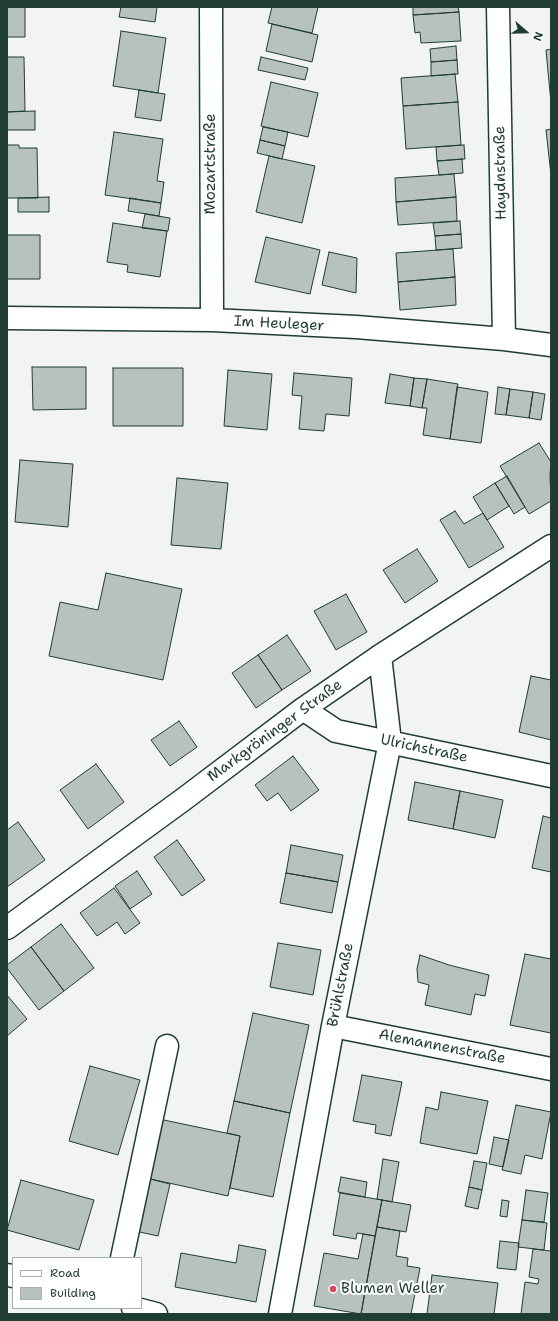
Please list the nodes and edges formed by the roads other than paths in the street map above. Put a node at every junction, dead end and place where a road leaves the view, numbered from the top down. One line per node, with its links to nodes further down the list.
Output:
1 (211, 7): 4 (street, Mozartstraße)
2 (498, 7): 5 (street, Haydnstraße)
3 (7, 318): 4 (street, Im Heuleger)
4 (212, 320): 5 (street, Im Heuleger)
5 (504, 339): 6 (street, Im Heuleger)
6 (551, 345)
7 (551, 546): 8 (street, Markgröninger Straße)
8 (380, 656): 9 (street, Markgröninger Straße); 10 (street, Brühlstraße)
9 (302, 709): 10 (street, Ulrichstraße); 12 (street, Markgröninger Straße)
10 (390, 742): 11 (street, Ulrichstraße); 13 (street, Brühlstraße)
11 (551, 776)
12 (7, 928)
13 (333, 1026): 15 (street, Alemannenstraße); 19 (street, Brühlstraße)
14 (167, 1046): 16 (street)
15 (551, 1069)
16 (122, 1257)
17 (137, 1309): 18 (street)
18 (156, 1314)
19 (280, 1314)

